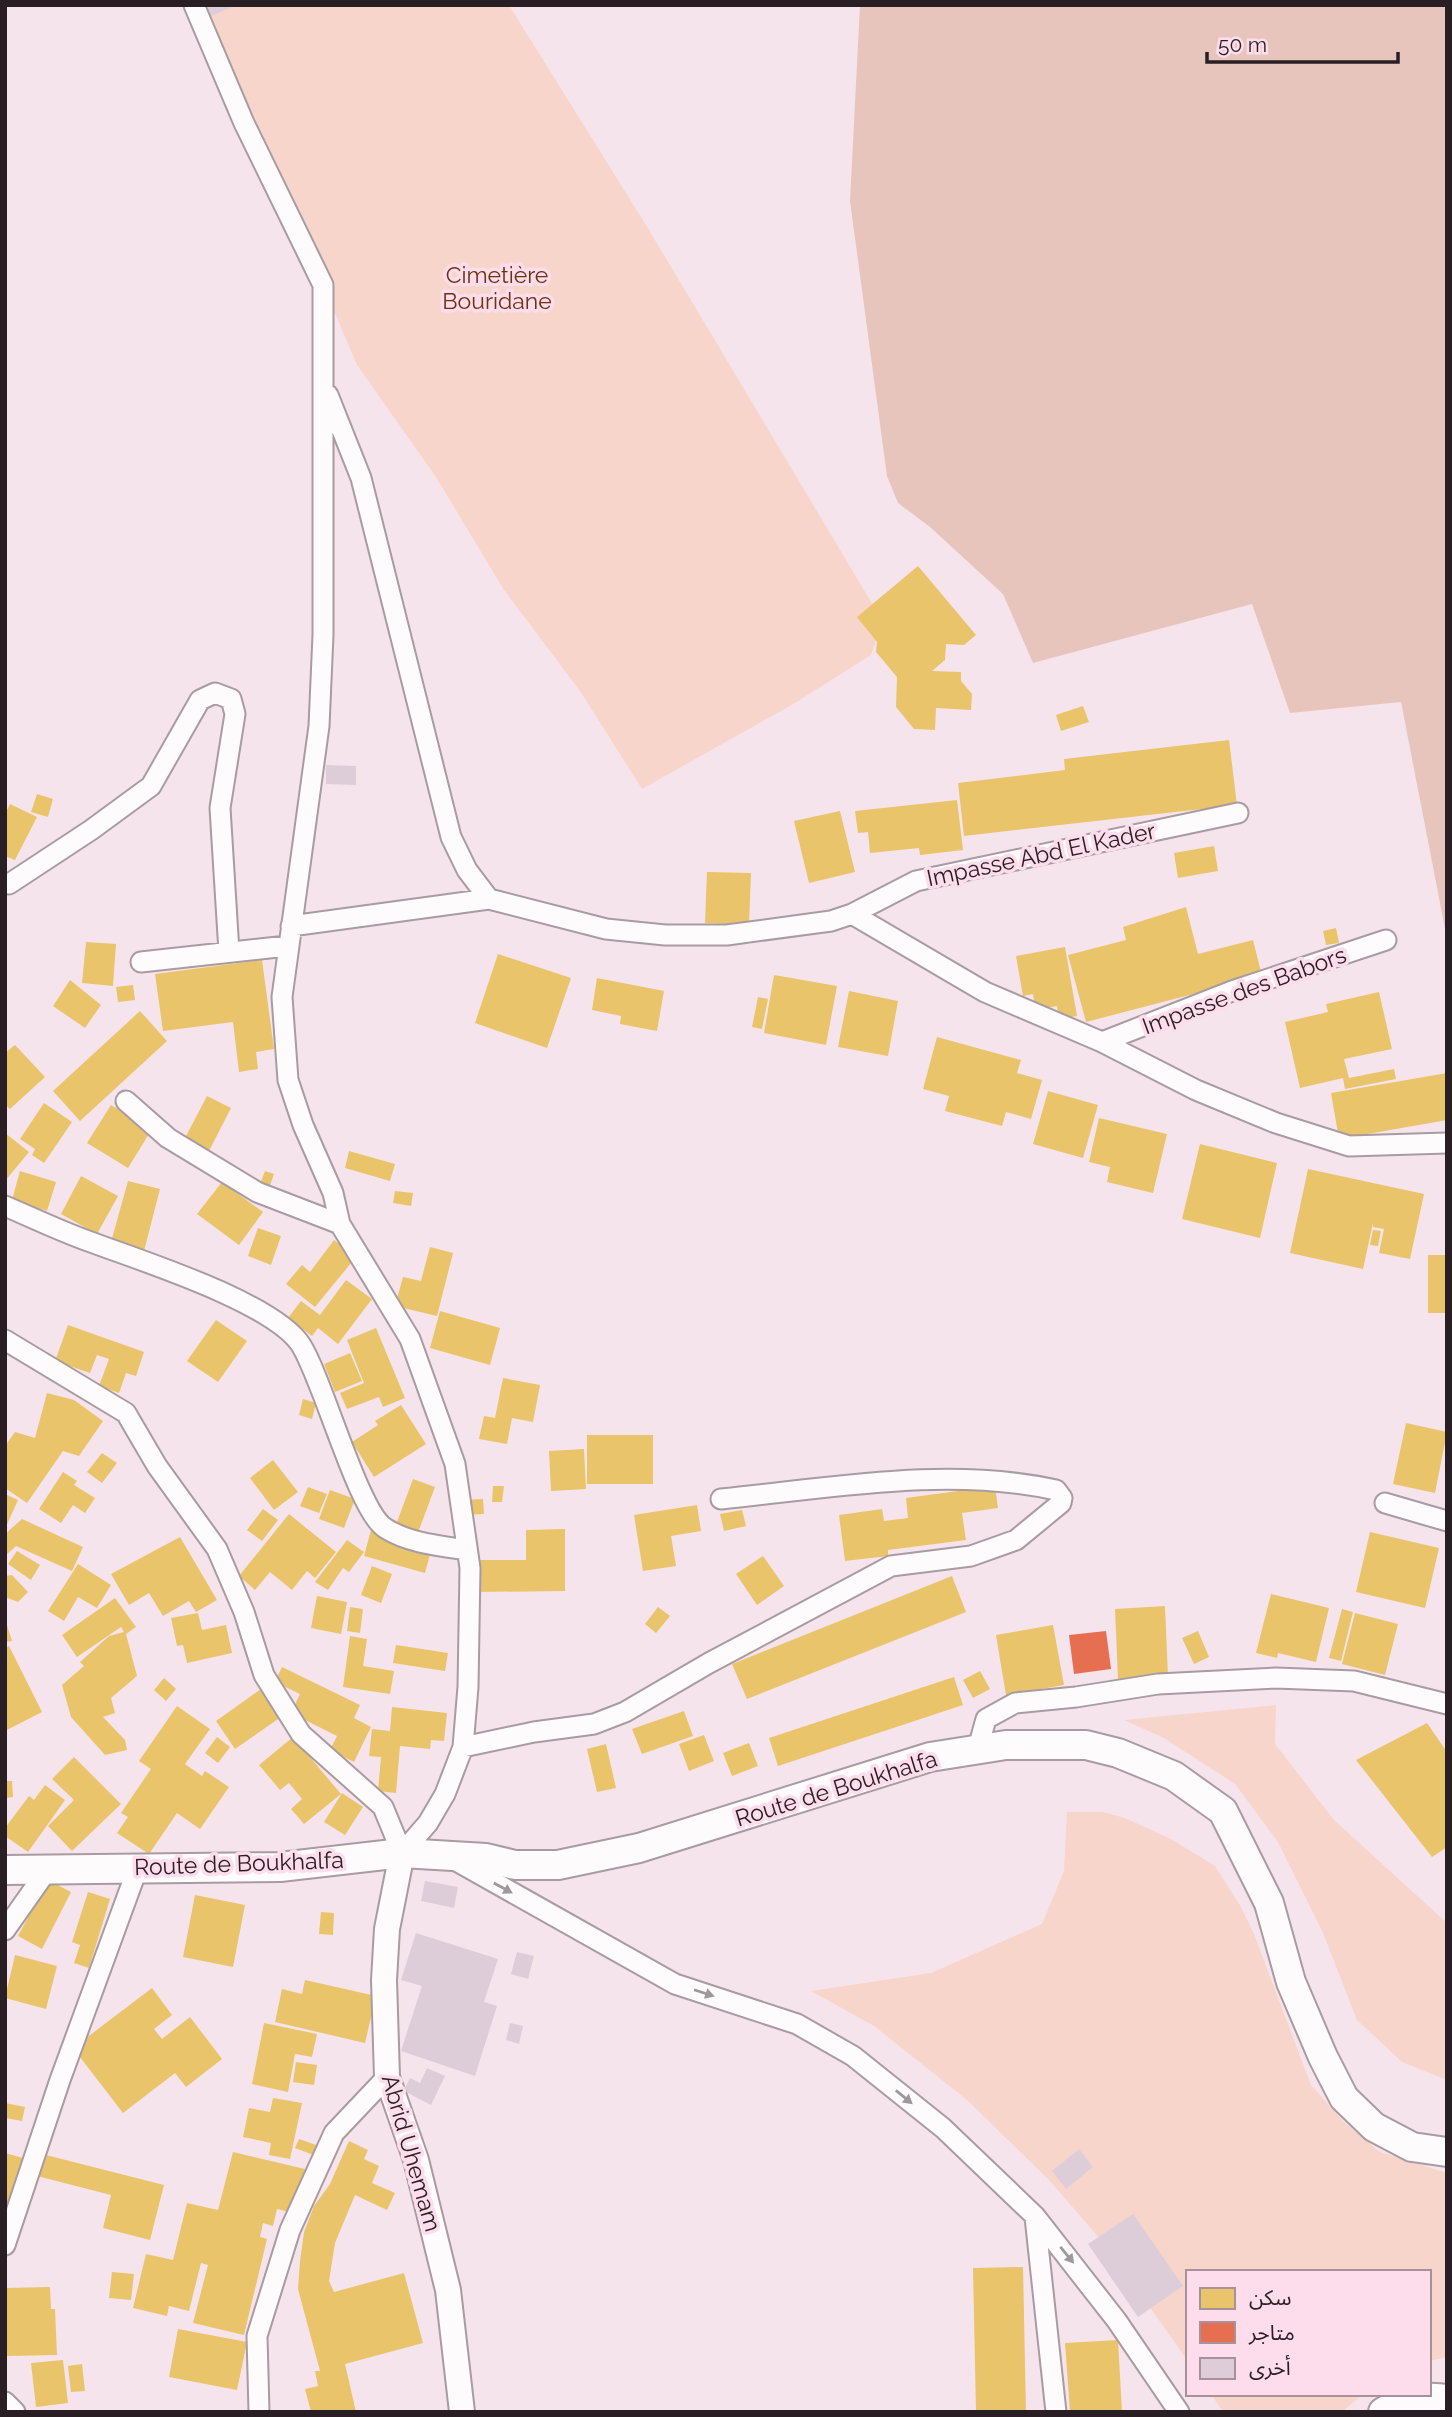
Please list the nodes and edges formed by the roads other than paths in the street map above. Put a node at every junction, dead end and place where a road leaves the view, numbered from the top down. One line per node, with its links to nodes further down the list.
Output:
1 (194, 5): 2 (street)
2 (323, 385): 5 (street); 7 (street)
3 (1238, 813): 6 (street, Impasse Abd El Kader)
4 (9, 884): 10 (street)
5 (489, 899): 6 (street, Impasse Abd El Kader); 7 (street)
6 (852, 914): 12 (street)
7 (291, 926): 9 (street)
8 (1386, 940): 12 (street, Impasse des Babors)
9 (287, 946): 10 (street); 16 (street)
10 (229, 952): 11 (street)
11 (141, 962)
12 (1102, 1042): 14 (street)
13 (126, 1101): 16 (street)
14 (1447, 1143)
15 (5, 1206): 21 (street)
16 (340, 1224): 21 (street)
17 (5, 1340): 25 (street)
18 (721, 1499): 23 (street)
19 (1385, 1503): 20 (street)
20 (1447, 1521)
21 (467, 1550): 23 (street)
22 (1445, 1706): 24 (street)
23 (463, 1746): 25 (street)
24 (978, 1748): 26 (main road, Route de Boukhalfa); 32 (main road, Route de Boukhalfa)
25 (402, 1853): 26 (main road, Route de Boukhalfa); 27 (main road, Route de Boukhalfa); 31 (street, Abrid Uhemam)
26 (444, 1854): 33 (street, one-way to 33)
27 (138, 1867): 28 (main road, Route de Boukhalfa); 34 (street)
28 (48, 1869): 29 (main road, Route de Boukhalfa); 30 (street)
29 (5, 1870)
30 (5, 1930)
31 (387, 2077): 38 (street); 39 (street, Abrid Uhemam)
32 (1447, 2152)
33 (1035, 2216): 40 (street); 41 (street, one-way to 41)
34 (5, 2245)
35 (1447, 2399): 42 (main road)
36 (5, 2402): 37 (street)
37 (15, 2412)
38 (259, 2412)
39 (462, 2412)
40 (1056, 2412)
41 (1178, 2412)
42 (1383, 2412)

